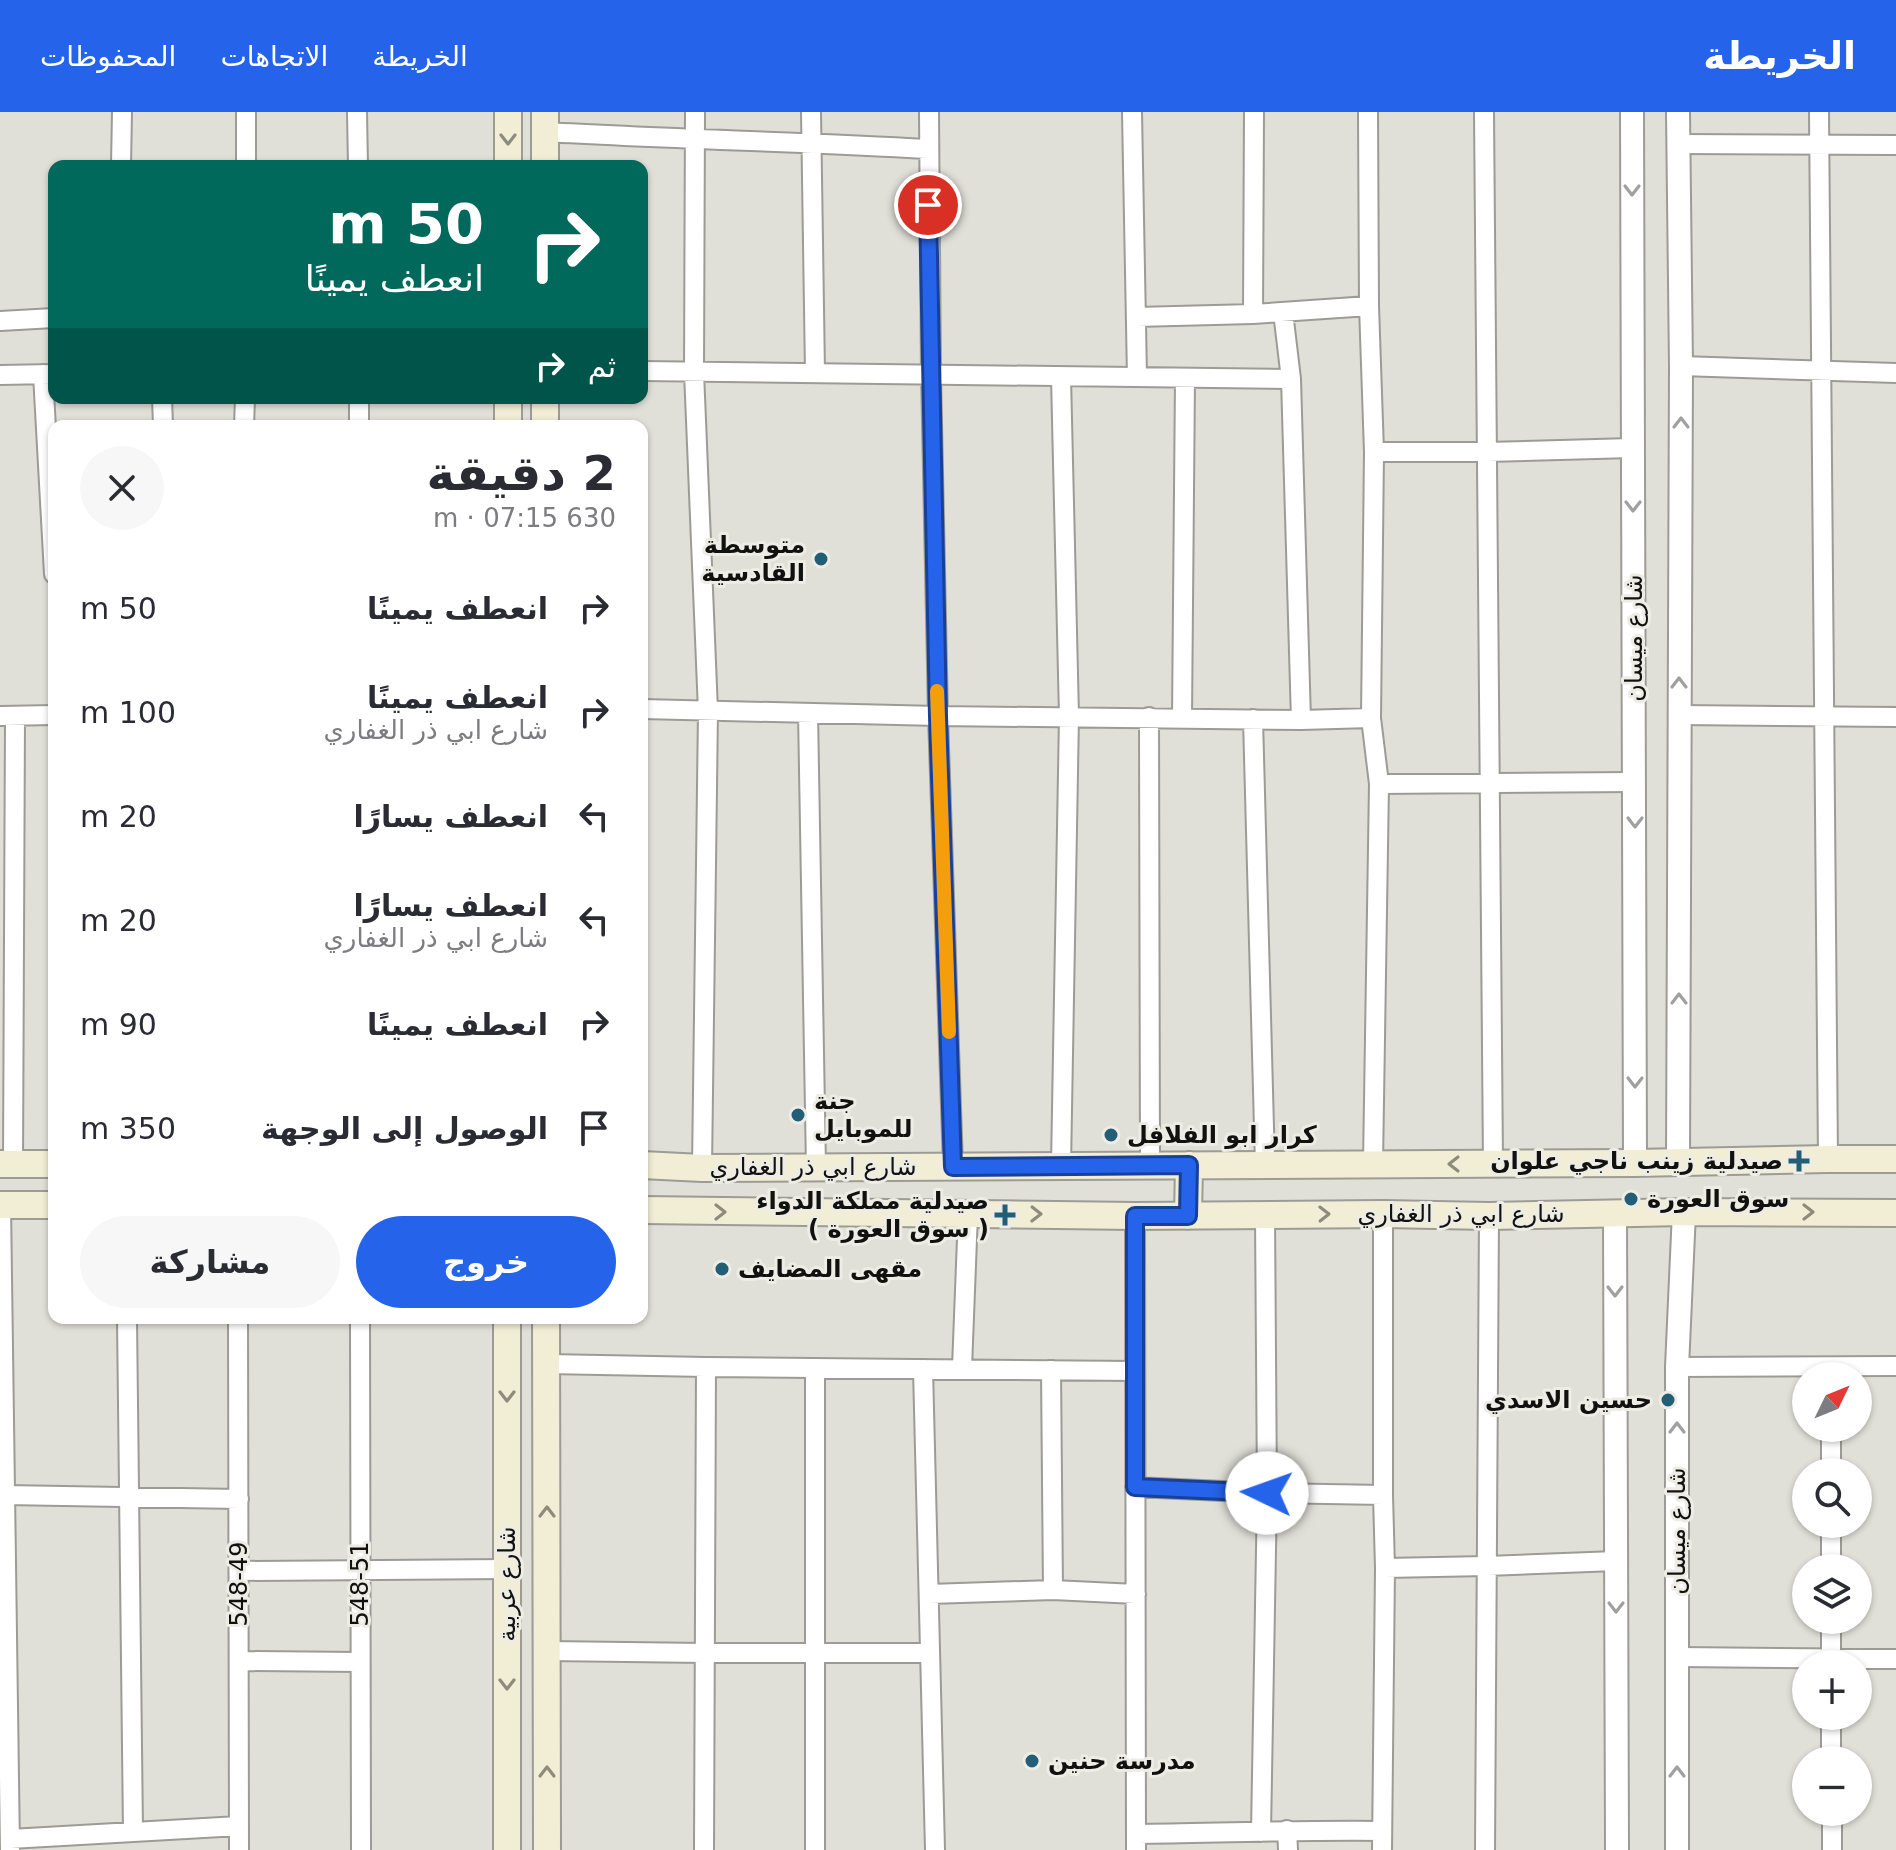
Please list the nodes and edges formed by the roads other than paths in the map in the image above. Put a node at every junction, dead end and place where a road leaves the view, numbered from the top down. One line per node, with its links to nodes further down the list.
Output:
1 (122, 112): 22 (street)
2 (246, 112): 23 (street)
3 (357, 112): 24 (street)
4 (508, 112): 25 (main road, one-way to 25)
5 (695, 112): 16 (street)
6 (811, 112): 17 (street)
7 (929, 112): 21 (street)
8 (1132, 112): 30 (street)
9 (1254, 112): 29 (street)
10 (1368, 112): 27 (street)
11 (1484, 112): 48 (street)
12 (1632, 112): 46 (street, شارع ميسان, one-way to 46)
13 (1678, 112): 19 (street, شارع ميسان)
14 (1819, 112): 18 (street)
15 (545, 122): 16 (street); 26 (main road)
16 (695, 140): 17 (street); 36 (street)
17 (812, 143): 21 (street); 37 (street)
18 (1819, 143): 19 (street); 20 (street); 34 (street)
19 (1679, 144): 33 (street, شارع ميسان)
20 (1896, 145)
21 (927, 149): 40 (street)
22 (121, 160)
23 (246, 160)
24 (358, 160)
25 (508, 160)
26 (545, 160)
27 (1369, 306): 28 (street); 47 (street)
28 (1283, 312): 29 (street); 45 (street)
29 (1253, 314): 30 (street)
30 (1136, 317): 43 (street)
31 (48, 318): 32 (street)
32 (0, 321)
33 (1681, 366): 34 (street); 53 (street, شارع ميسان, one-way to 33)
34 (1822, 369): 38 (street); 58 (street)
35 (648, 371): 36 (street)
36 (694, 372): 37 (street); 50 (street)
37 (815, 373): 40 (street)
38 (1896, 373)
39 (48, 374): 41 (street)
40 (931, 374): 42 (street); 55 (street)
41 (0, 375)
42 (1061, 377): 43 (street); 56 (street)
43 (1137, 377): 44 (street)
44 (1185, 378): 45 (street); 60 (street)
45 (1291, 379): 63 (street)
46 (1632, 448): 48 (street); 64 (street, شارع ميسان, one-way to 64)
47 (1374, 452): 48 (street); 61 (street)
48 (1486, 452): 65 (street)
49 (648, 709): 50 (street)
50 (708, 711): 51 (street); 82 (street)
51 (808, 713): 55 (street); 80 (street)
52 (48, 715): 54 (street)
53 (1679, 715): 58 (street); 69 (street, شارع ميسان, one-way to 53)
54 (8, 716): 71 (street)
55 (938, 716): 56 (street); 81 (street)
56 (1069, 716): 57 (street); 78 (street)
57 (1149, 717): 60 (street); 79 (street)
58 (1825, 717): 59 (street); 67 (street)
59 (1896, 717)
60 (1182, 718): 62 (street)
61 (1371, 718): 63 (street); 66 (street)
62 (1253, 719): 63 (street); 77 (street)
63 (1301, 720)
64 (1635, 782): 65 (street); 70 (street, شارع ميسان, one-way to 70)
65 (1489, 783): 66 (street); 74 (street)
66 (1379, 784): 73 (street)
67 (1828, 1159): 68 (main road, شارع ابي ذر الغفاري); 69 (main road, شارع ابي ذر الغفاري)
68 (1896, 1159)
69 (1678, 1161): 70 (main road, شارع ابي ذر الغفاري)
70 (1635, 1163): 74 (main road, شارع ابي ذر الغفاري)
71 (7, 1164): 72 (main road)
72 (48, 1164)
73 (1373, 1164): 74 (main road, شارع ابي ذر الغفاري, one-way to 73); 77 (main road, شارع ابي ذر الغفاري)
74 (1493, 1164)
75 (648, 1165): 82 (main road, شارع ابي ذر الغفاري)
76 (1189, 1165): 77 (main road, شارع ابي ذر الغفاري); 79 (main road, شارع ابي ذر الغفاري); 93 (main road)
77 (1265, 1165)
78 (1061, 1166): 79 (main road, شارع ابي ذر الغفاري); 81 (main road, شارع ابي ذر الغفاري)
79 (1150, 1166)
80 (816, 1167): 81 (main road, شارع ابي ذر الغفاري); 82 (main road, شارع ابي ذر الغفاري)
81 (953, 1167)
82 (702, 1168)
83 (0, 1205): 84 (main road); 110 (street)
84 (48, 1205)
85 (648, 1210): 87 (main road, شارع ابي ذر الغفاري, one-way to 87)
86 (1684, 1212): 88 (main road, شارع ابي ذر الغفاري); 89 (main road, شارع ابي ذر الغفاري, one-way to 89); 103 (street, شارع ميسان)
87 (968, 1213): 92 (main road, شارع ابي ذر الغفاري, one-way to 92); 105 (street)
88 (1615, 1213): 94 (main road, شارع ابي ذر الغفاري); 118 (street, one-way to 118)
89 (1896, 1213)
90 (1383, 1214): 91 (main road, شارع ابي ذر الغفاري, one-way to 90); 94 (main road, شارع ابي ذر الغفاري); 115 (street)
91 (1265, 1215): 93 (main road, شارع ابي ذر الغفاري); 113 (street)
92 (1135, 1216): 93 (main road, شارع ابي ذر الغفاري); 111 (street)
93 (1188, 1216)
94 (1489, 1216): 119 (street)
95 (127, 1324): 116 (street)
96 (238, 1324): 117 (street, 548-49)
97 (360, 1324): 121 (street, 548-51)
98 (507, 1324): 122 (main road, شارع عربية, one-way to 122)
99 (546, 1324): 100 (main road, شارع عربية)
100 (547, 1364): 102 (street); 128 (main road, شارع عربية, one-way to 100)
101 (1896, 1366): 106 (street)
102 (706, 1367): 104 (street); 129 (street)
103 (1677, 1367): 109 (street); 132 (street, شارع ميسان, one-way to 103)
104 (815, 1368): 107 (street); 130 (street)
105 (962, 1368): 107 (street); 108 (street)
106 (1872, 1368)
107 (923, 1369): 125 (street)
108 (1051, 1370): 111 (street); 124 (street)
109 (1792, 1370)
110 (2, 1371): 114 (street)
111 (1135, 1371): 112 (street)
112 (1135, 1487): 113 (street); 126 (street)
113 (1267, 1493): 115 (street); 143 (street)
114 (5, 1495): 116 (street); 127 (street)
115 (1383, 1495): 120 (street)
116 (129, 1498): 117 (street); 142 (street)
117 (239, 1499): 123 (street, 548-49)
118 (1616, 1561): 119 (street); 157 (street, one-way to 157)
119 (1487, 1566): 120 (street); 156 (street)
120 (1385, 1568): 144 (street)
121 (360, 1569): 122 (street); 123 (street); 137 (street, 548-51)
122 (507, 1569): 150 (main road, شارع عربية, one-way to 150)
123 (239, 1571): 136 (street, 548-49)
124 (1053, 1590): 125 (street); 126 (street)
125 (929, 1594): 131 (street)
126 (1136, 1594): 145 (street)
127 (3, 1599): 146 (street)
128 (547, 1651): 129 (street); 151 (main road, شارع عربية, one-way to 128)
129 (705, 1653): 130 (street); 152 (street)
130 (815, 1653): 131 (street); 153 (street)
131 (930, 1653): 154 (street)
132 (1677, 1657): 134 (street); 158 (street, شارع ميسان, one-way to 132)
133 (1896, 1659): 135 (street)
134 (1792, 1660)
135 (1872, 1660)
136 (239, 1661): 137 (street); 138 (street, 548-49)
137 (360, 1662): 149 (street, 548-51)
138 (239, 1826): 141 (street); 148 (street, 548-49)
139 (1832, 1826): 159 (street)
140 (1287, 1830): 143 (street); 144 (street); 155 (street)
141 (163, 1831): 142 (street); 147 (street)
142 (133, 1832): 146 (street)
143 (1261, 1832): 145 (street)
144 (1382, 1840)
145 (1136, 1842)
146 (10, 1844)
147 (163, 1850)
148 (239, 1850)
149 (361, 1850)
150 (507, 1850)
151 (547, 1850)
152 (704, 1850)
153 (815, 1850)
154 (935, 1850)
155 (1288, 1850)
156 (1485, 1850)
157 (1617, 1850)
158 (1677, 1850)
159 (1832, 1850)

